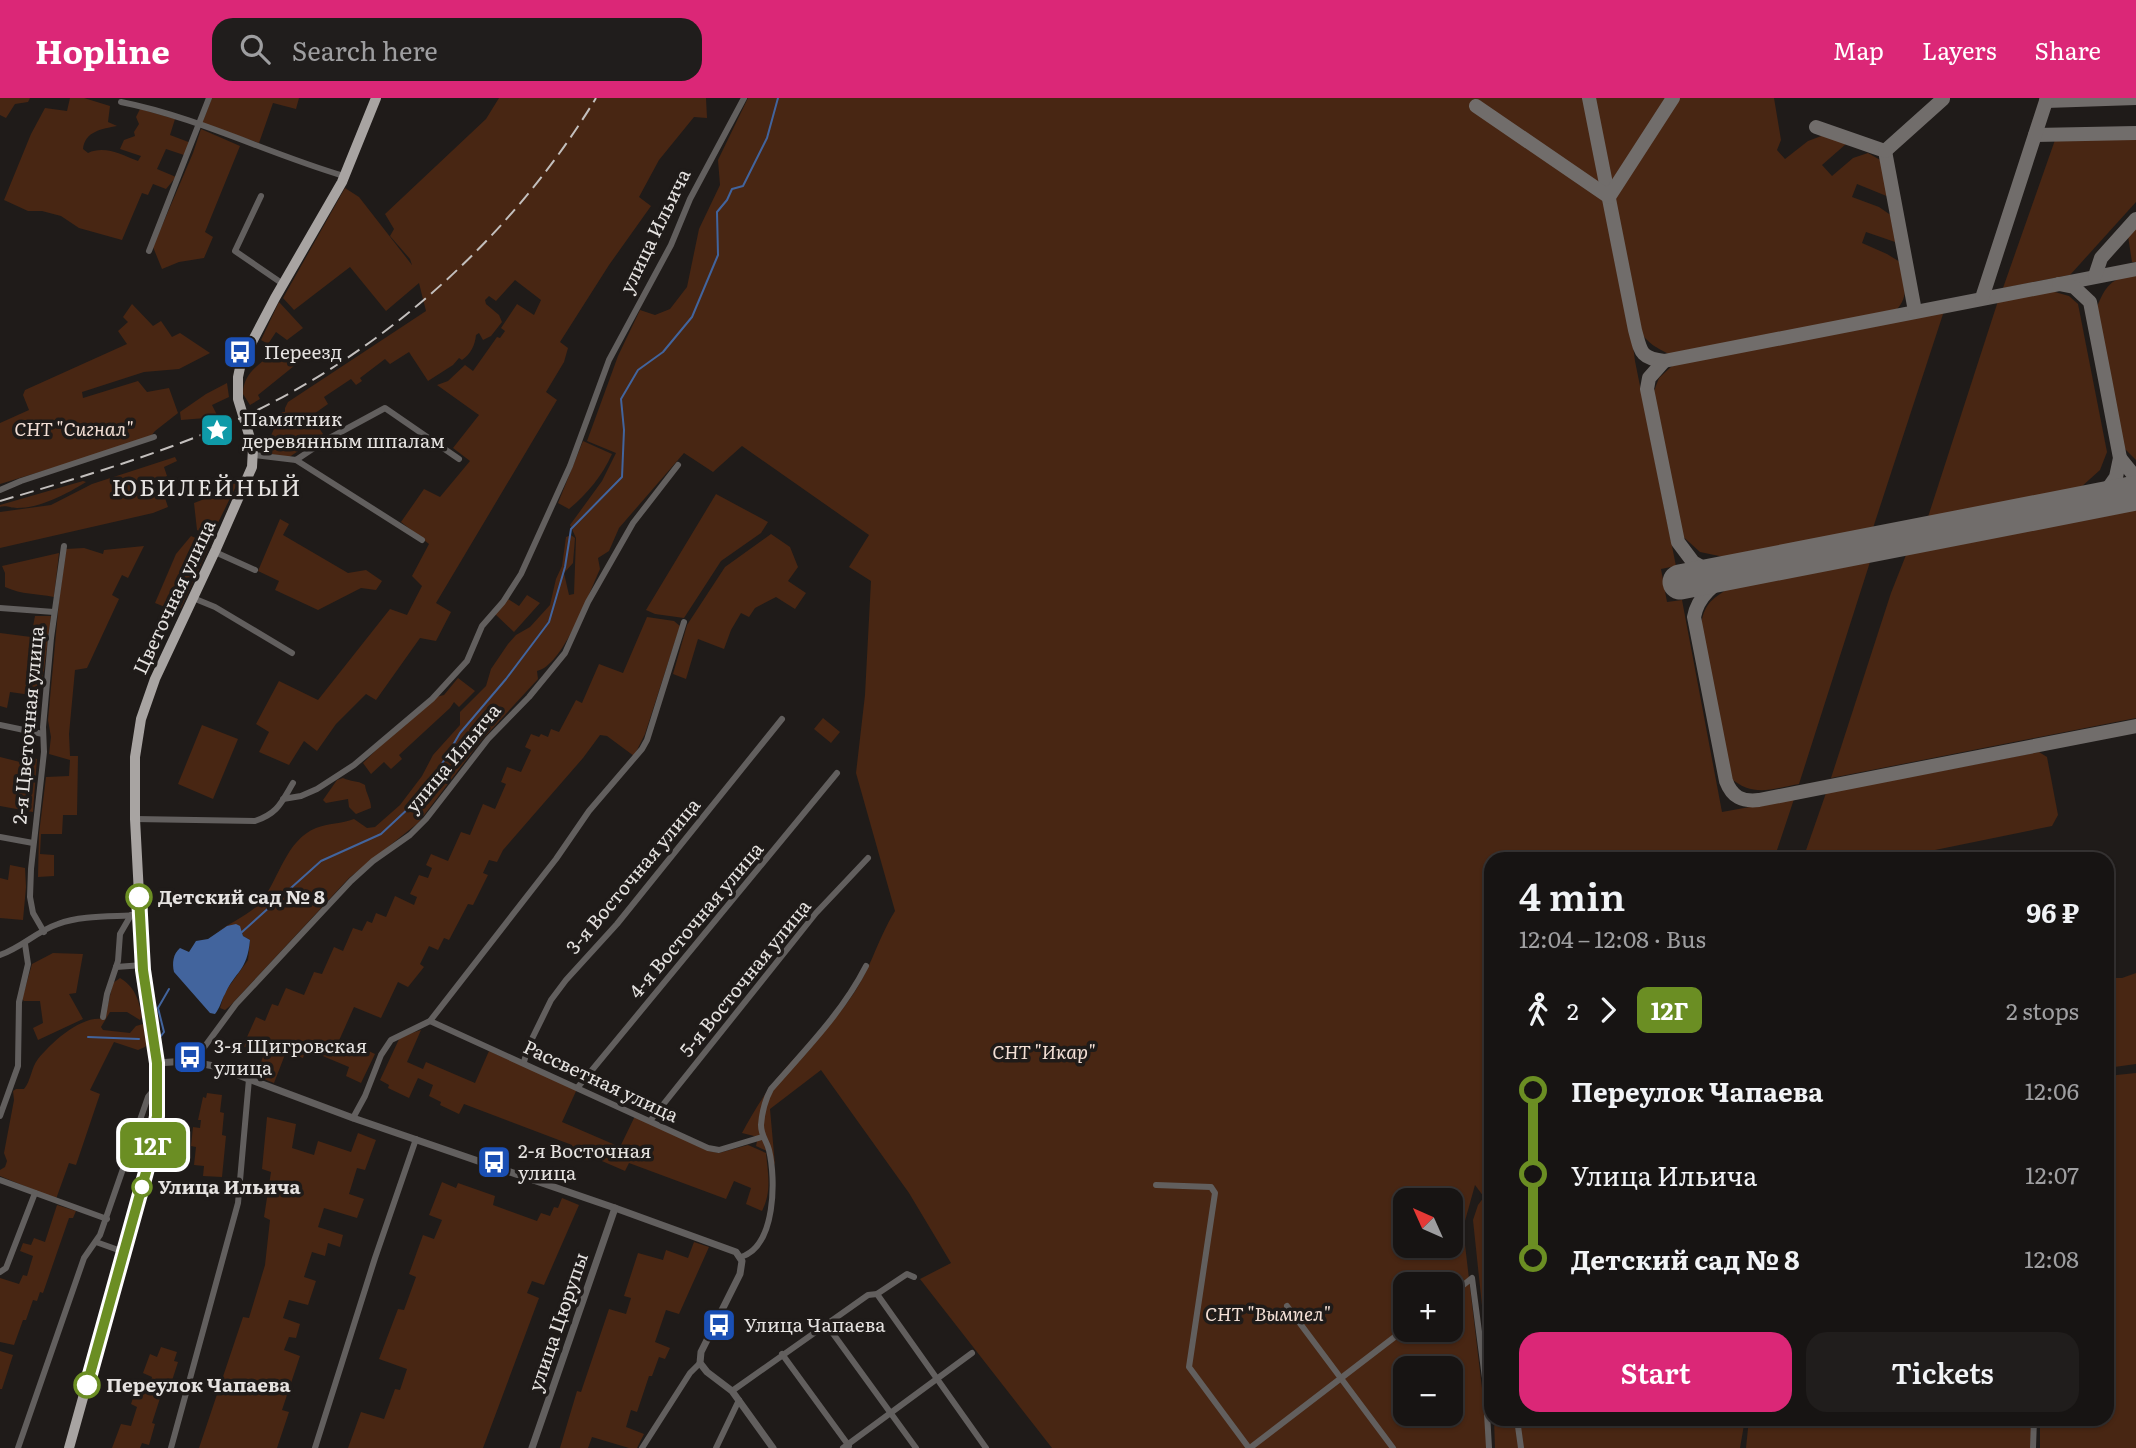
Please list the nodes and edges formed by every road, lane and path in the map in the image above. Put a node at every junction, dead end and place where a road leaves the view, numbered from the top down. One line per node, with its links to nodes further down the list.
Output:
1 (209, 98): 5 (street)
2 (376, 98): 6 (main road)
3 (744, 98): 30 (street, улица Ильича)
4 (121, 102): 5 (street)
5 (198, 125): 6 (street); 8 (street)
6 (344, 176): 9 (main road)
7 (261, 196): 9 (street)
8 (149, 251)
9 (283, 284): 11 (main road)
10 (154, 437): 15 (street)
11 (254, 454): 13 (street); 18 (main road, Цветочная улица)
12 (459, 459): 13 (street)
13 (296, 460): 16 (street)
14 (678, 465): 44 (street, улица Ильича)
15 (0, 490)
16 (422, 540)
17 (64, 546): 22 (street, 2-я Цветочная улица)
18 (215, 552): 19 (street); 20 (main road, Цветочная улица)
19 (255, 570)
20 (193, 598): 24 (street); 31 (main road, Цветочная улица)
21 (0, 608): 22 (street)
22 (54, 612): 27 (street, 2-я Цветочная улица)
23 (684, 622): 43 (street)
24 (292, 653)
25 (782, 719): 45 (street, 3-я Восточная улица)
26 (0, 725): 27 (street)
27 (43, 734): 33 (street, 2-я Цветочная улица)
28 (837, 773): 49 (street, 4-я Восточная улица)
29 (293, 783): 30 (street, улица Ильича)
30 (283, 799): 31 (street, улица Ильича)
31 (135, 819): 35 (main road, Цветочная улица)
32 (0, 837): 33 (street)
33 (33, 843): 36 (street, 2-я Цветочная улица)
34 (868, 858): 52 (street, 5-я Восточная улица)
35 (135, 915): 36 (street); 39 (main road, Цветочная улица); 41 (street)
36 (44, 932): 37 (street)
37 (24, 944): 38 (street); 50 (street)
38 (0, 955)
39 (143, 965): 41 (street); 46 (main road, Цветочная улица)
40 (866, 966): 53 (street)
41 (117, 967): 42 (street)
42 (103, 1017)
43 (430, 1021): 45 (street, Рассветная улица); 51 (street)
44 (194, 1061): 46 (street); 47 (street)
45 (524, 1062): 49 (street, Рассветная улица)
46 (157, 1063): 48 (main road)
47 (249, 1079): 51 (street); 85 (street)
48 (158, 1086): 59 (street); 61 (main road)
49 (578, 1087): 52 (street, Рассветная улица)
50 (0, 1116)
51 (353, 1118): 54 (street)
52 (650, 1121): 53 (street, Рассветная улица)
53 (762, 1137): 62 (street)
54 (416, 1139): 58 (street); 86 (street)
55 (0, 1180): 57 (street)
56 (1156, 1185): 93 (street)
57 (35, 1193): 59 (street); 63 (street)
58 (615, 1208): 62 (street); 87 (street, улица Цюрупы)
59 (107, 1219): 60 (street)
60 (96, 1242): 61 (street); 83 (street)
61 (125, 1253): 84 (main road)
62 (741, 1257): 72 (street)
63 (0, 1272)
64 (914, 1277): 66 (street)
65 (1463, 1285): 73 (street)
66 (877, 1294): 68 (street); 75 (street)
67 (1287, 1306): 74 (street)
68 (826, 1324): 71 (street); 78 (street)
69 (1393, 1338): 74 (street)
70 (972, 1353): 75 (street)
71 (782, 1354): 76 (street); 82 (street)
72 (700, 1363): 76 (street); 88 (street)
73 (1484, 1370)
74 (1341, 1378): 93 (street); 94 (street)
75 (937, 1380): 78 (street); 92 (street)
76 (732, 1391): 77 (street)
77 (739, 1400): 89 (street); 90 (street)
78 (891, 1413): 82 (street); 91 (street)
79 (1488, 1426): 95 (street)
80 (1518, 1426): 96 (street)
81 (2034, 1426): 97 (street)
82 (847, 1447)
83 (18, 1448)
84 (69, 1448)
85 (171, 1448)
86 (315, 1448)
87 (532, 1448)
88 (642, 1448)
89 (716, 1448)
90 (773, 1448)
91 (916, 1448)
92 (986, 1448)
93 (1250, 1448)
94 (1393, 1448)
95 (1489, 1448)
96 (1521, 1448)
97 (2033, 1448)

